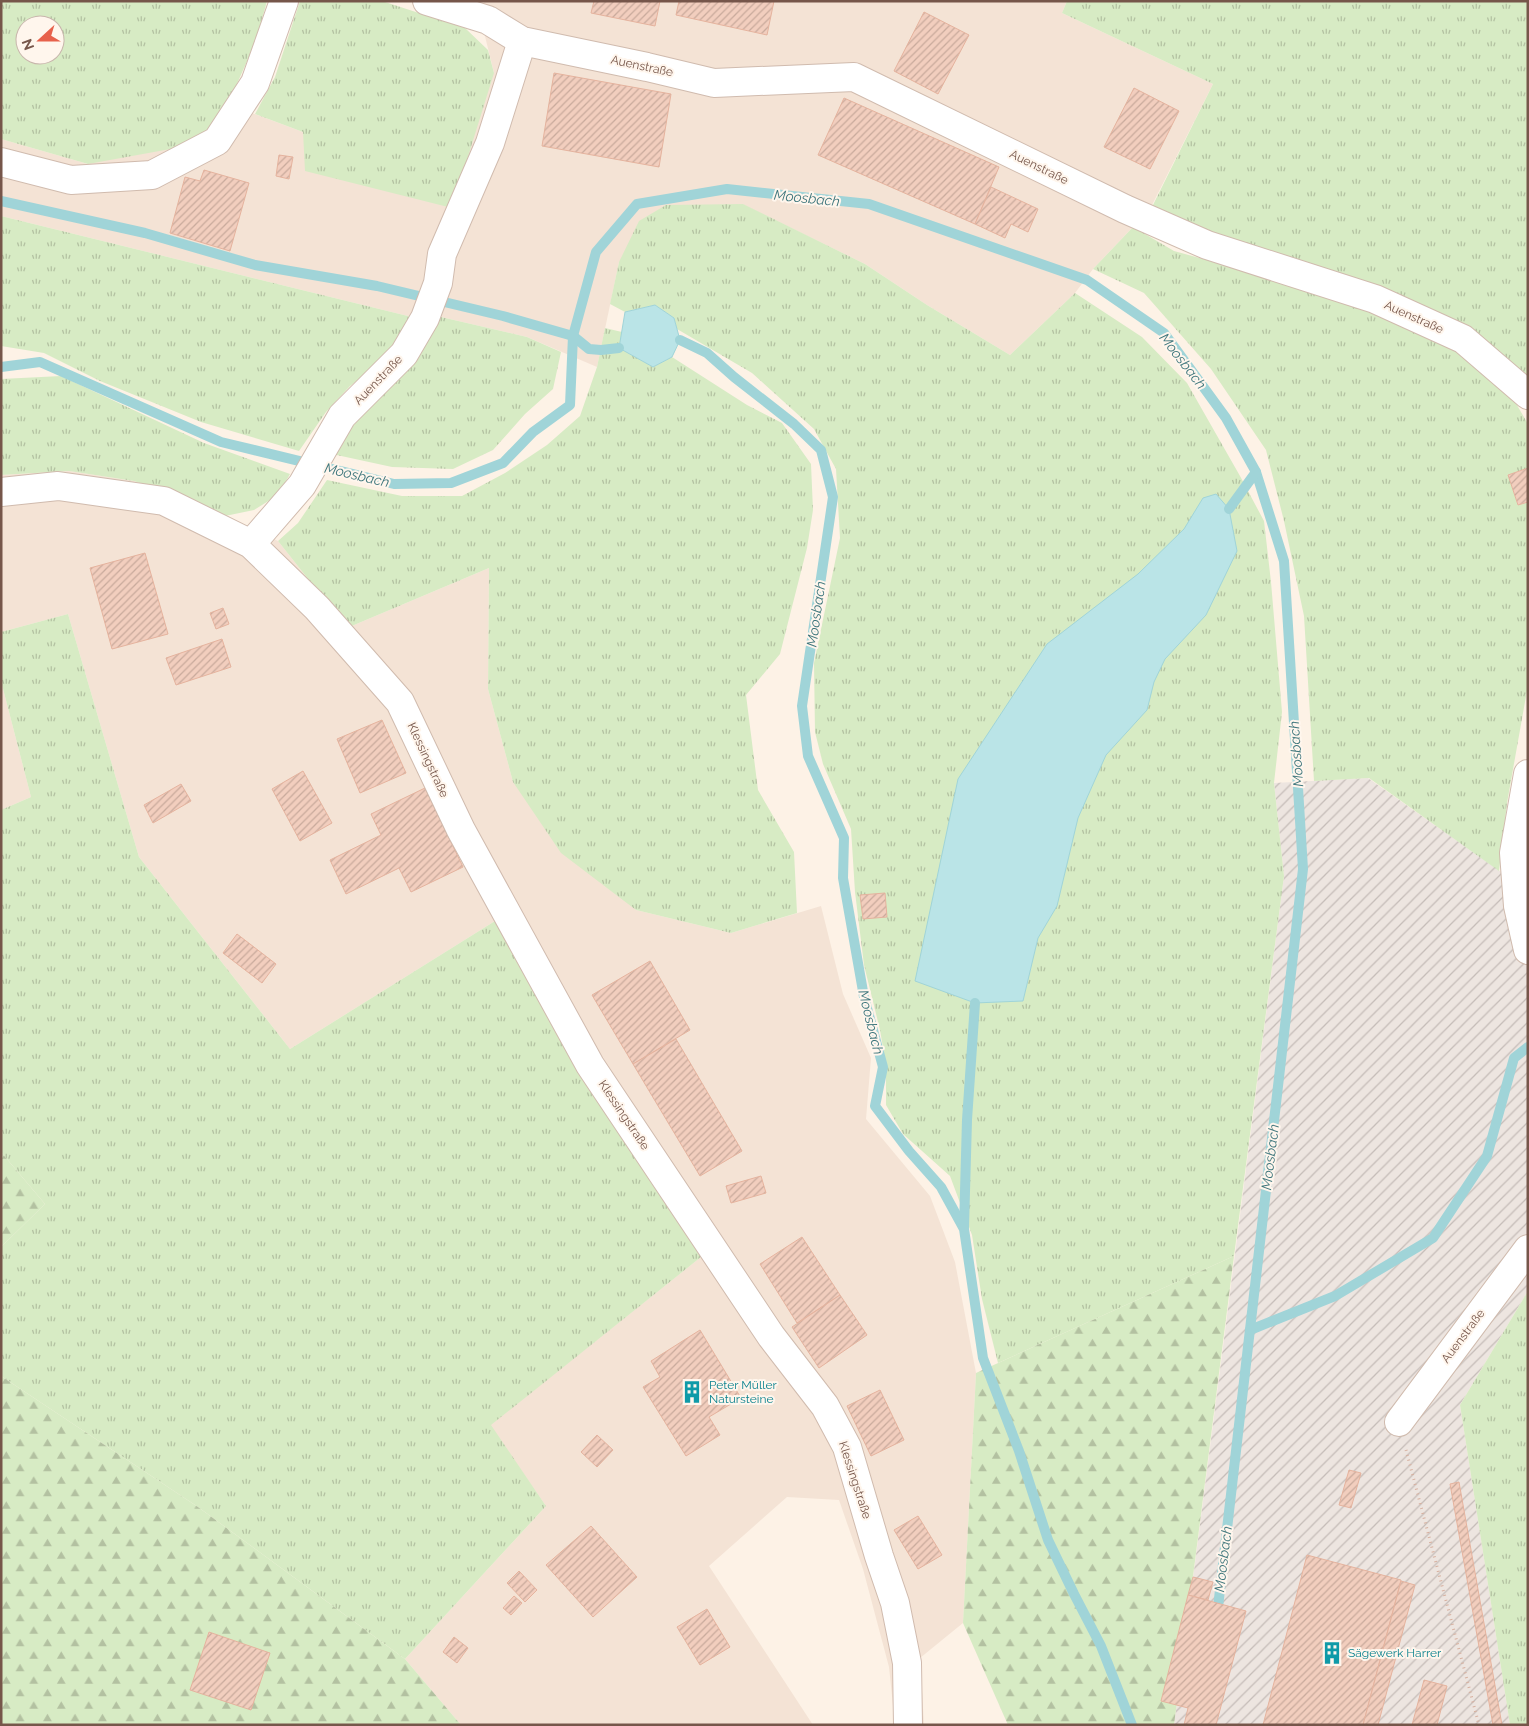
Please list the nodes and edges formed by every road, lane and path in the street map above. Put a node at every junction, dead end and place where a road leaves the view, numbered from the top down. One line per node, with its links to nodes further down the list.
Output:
1 (284, 1): 4 (street)
2 (427, 1): 3 (street)
3 (522, 41): 5 (street, Auenstraße); 7 (street, Auenstraße)
4 (1, 162)
5 (1528, 395)
6 (1, 492): 7 (street)
7 (251, 544): 12 (street, Klessingstraße)
8 (1528, 774): 9 (street)
9 (1528, 950)
10 (1528, 1249): 11 (street, Auenstraße)
11 (1399, 1422): 13 (path)
12 (908, 1725)
13 (1479, 1725)

